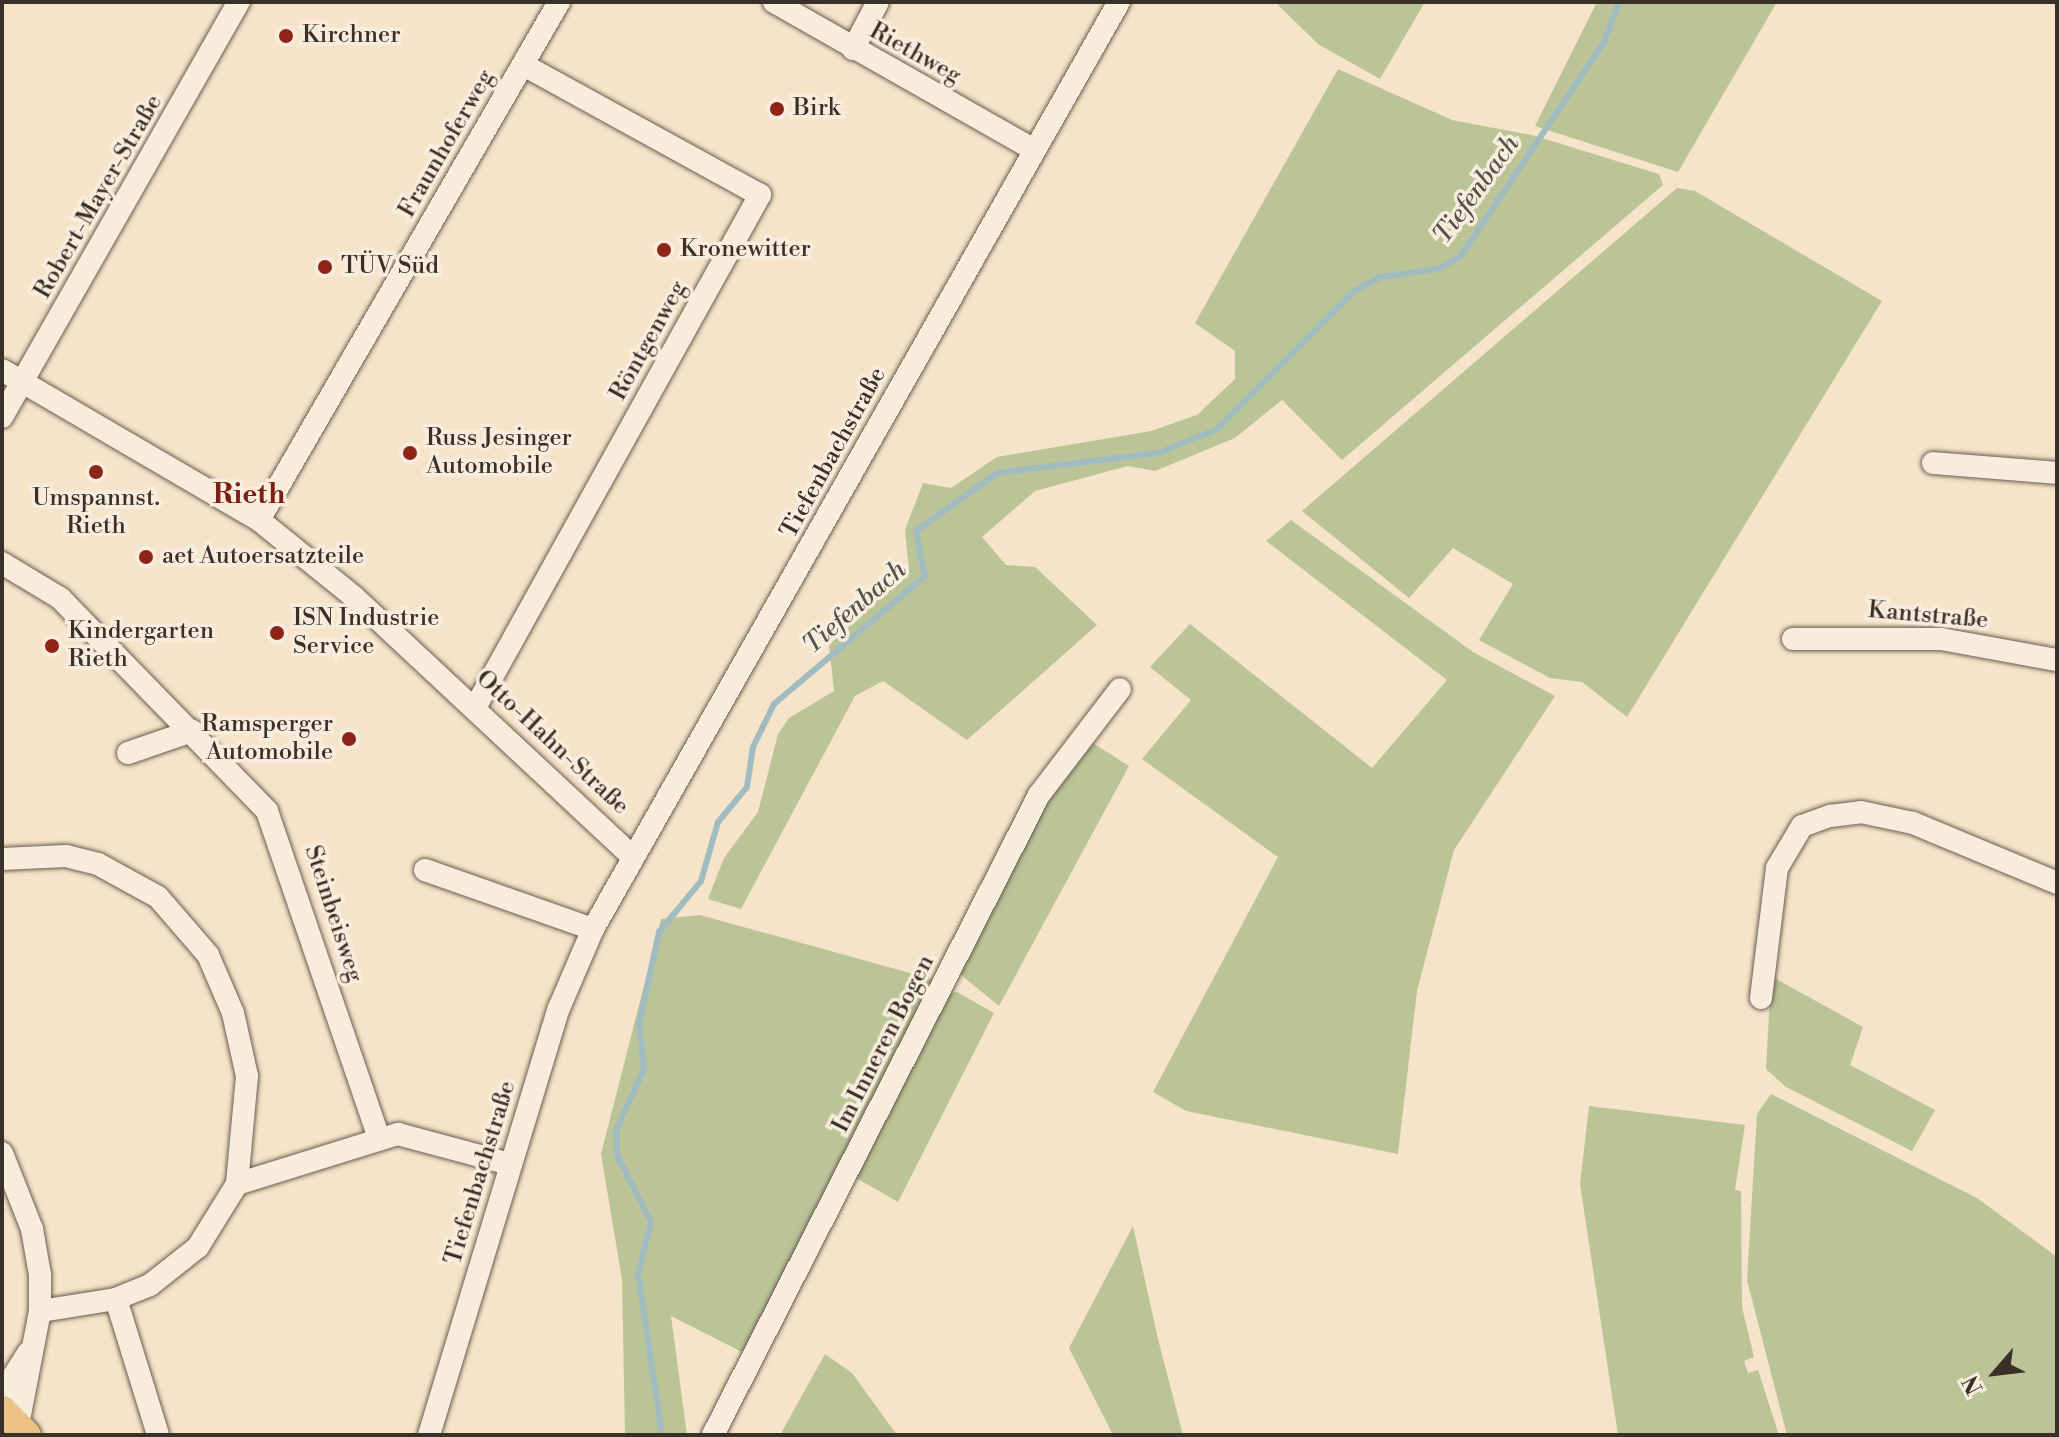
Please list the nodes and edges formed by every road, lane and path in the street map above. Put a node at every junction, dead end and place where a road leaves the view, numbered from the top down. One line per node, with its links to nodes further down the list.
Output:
1 (239, 2): 10 (street, Robert-Mayer-Straße)
2 (559, 2): 7 (street, Fraunhoferweg)
3 (774, 2): 6 (street, Riethweg)
4 (878, 2): 6 (street)
5 (1119, 2): 8 (street, Tiefenbachstraße)
6 (853, 49): 8 (street, Riethweg)
7 (524, 65): 14 (street, Fraunhoferweg); 19 (street, Röntgenweg)
8 (1033, 149): 22 (street, Tiefenbachstraße)
9 (2, 370): 10 (street, Otto-Hahn-Straße)
10 (21, 382): 11 (street, Robert-Mayer-Straße); 14 (street, Otto-Hahn-Straße)
11 (2, 417)
12 (1933, 463): 13 (street)
13 (2057, 473)
14 (259, 520): 19 (street, Otto-Hahn-Straße)
15 (2, 563): 20 (street, Steinbeisweg)
16 (1793, 639): 17 (street, Kantstraße)
17 (2057, 660)
18 (1120, 689): 39 (street, Im Inneren Bogen)
19 (476, 706): 22 (street, Otto-Hahn-Straße)
20 (192, 731): 21 (street); 28 (street, Steinbeisweg)
21 (128, 753)
22 (632, 856): 26 (street, Tiefenbachstraße)
23 (2, 859): 31 (street)
24 (425, 870): 26 (street)
25 (2057, 883): 27 (street)
26 (593, 929): 30 (street, Tiefenbachstraße)
27 (1761, 998)
28 (379, 1139): 30 (street); 31 (street)
29 (2, 1153): 33 (street)
30 (510, 1164): 38 (street, Tiefenbachstraße)
31 (237, 1184): 32 (street)
32 (116, 1299): 33 (street); 37 (street)
33 (40, 1311): 34 (street)
34 (31, 1349): 35 (street); 36 (street)
35 (2, 1394)
36 (16, 1421)
37 (158, 1435)
38 (429, 1435)
39 (713, 1435)

